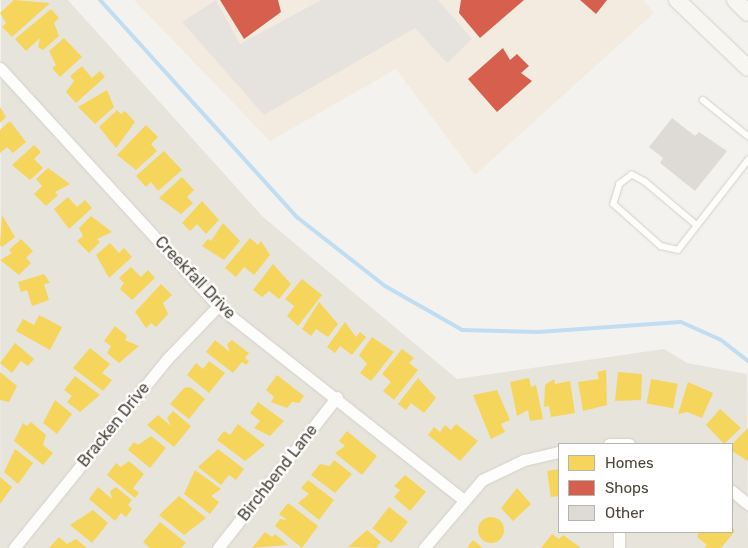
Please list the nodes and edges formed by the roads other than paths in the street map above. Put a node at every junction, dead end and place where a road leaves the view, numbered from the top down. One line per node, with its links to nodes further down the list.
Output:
1 (677, 0): 5 (main road)
2 (735, 0): 3 (main road)
3 (748, 13)
4 (0, 68): 10 (street, Creekfall Drive)
5 (748, 68)
6 (703, 100): 7 (lane)
7 (748, 136)
8 (748, 160): 9 (lane)
9 (697, 226): 9 (lane)
10 (218, 306): 11 (street, Creekfall Drive); 17 (street, Bracken Drive)
11 (337, 397): 14 (street, Creekfall Drive); 18 (street, Birchbend Lane)
12 (558, 452): 14 (street)
13 (733, 492): 15 (street)
14 (462, 499): 19 (street)
15 (748, 504)
16 (619, 533): 20 (street)
17 (14, 548)
18 (218, 548)
19 (424, 548)
20 (619, 548)

